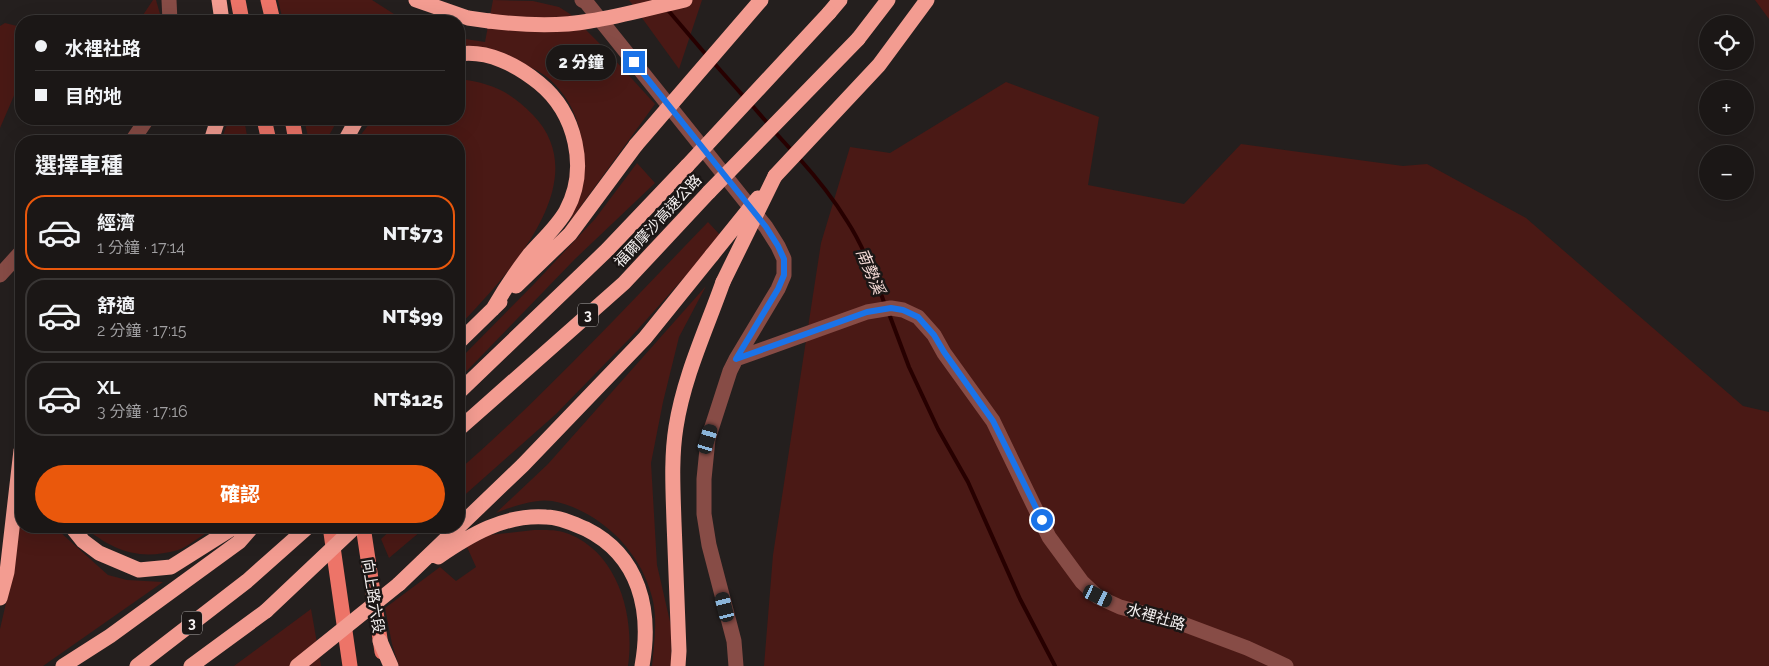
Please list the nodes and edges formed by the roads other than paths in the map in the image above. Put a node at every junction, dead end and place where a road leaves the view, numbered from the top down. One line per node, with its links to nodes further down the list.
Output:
1 (169, 0): 12 (street)
2 (219, 0): 13 (highway)
3 (238, 0): 14 (main road)
4 (268, 0): 15 (main road)
5 (416, 0): 16 (highway, bridge)
6 (582, 0): 24 (street)
7 (685, 0): 17 (highway, bridge)
8 (761, 0): 22 (highway, bridge)
9 (840, 0): 25 (highway, 福爾摩沙高速公路 / 3, bridge)
10 (888, 0): 26 (highway, 福爾摩沙高速公路 / 3, bridge)
11 (926, 0): 19 (highway)
12 (170, 15)
13 (221, 15)
14 (241, 15)
15 (272, 15)
16 (459, 15)
17 (465, 17)
18 (465, 54): 22 (highway)
19 (775, 176): 28 (highway, bridge); 48 (highway, bridge)
20 (15, 259): 21 (street)
21 (0, 275)
22 (493, 309): 23 (highway)
23 (465, 336)
24 (736, 359): 49 (street); 50 (street, 水裡社路)
25 (465, 386)
26 (465, 424)
27 (15, 502): 38 (highway)
28 (465, 521)
29 (77, 533): 30 (highway)
30 (225, 533)
31 (247, 533): 40 (highway)
32 (301, 533): 41 (highway, 3)
33 (331, 533): 44 (main road)
34 (349, 533): 42 (highway, 3, bridge)
35 (363, 533): 39 (main road, 向上路六段)
36 (452, 533): 37 (highway, bridge)
37 (399, 584): 43 (highway, bridge); 47 (highway)
38 (0, 598)
39 (380, 641): 45 (main road, 向上路六段); 46 (highway)
40 (63, 666)
41 (138, 666)
42 (191, 666)
43 (297, 666)
44 (350, 666)
45 (384, 666)
46 (391, 666)
47 (642, 666)
48 (678, 666)
49 (736, 666)
50 (1286, 666)

